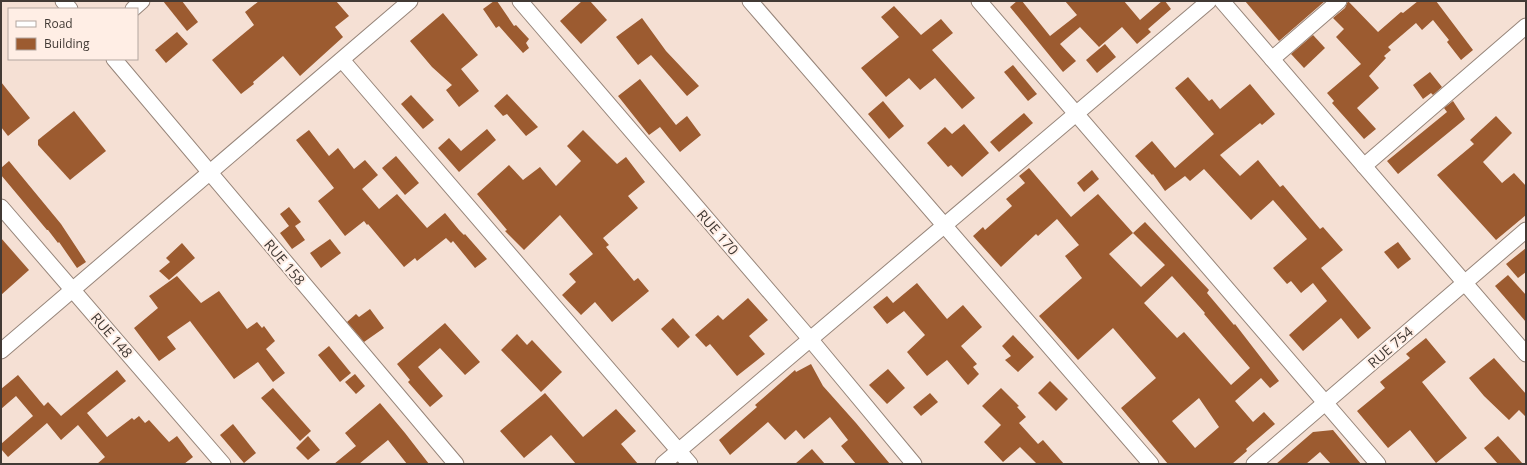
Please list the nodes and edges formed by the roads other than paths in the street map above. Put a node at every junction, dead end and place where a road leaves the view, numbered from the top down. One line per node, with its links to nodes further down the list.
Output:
1 (142, 1): 9 (street)
2 (410, 1): 13 (street)
3 (520, 1): 22 (street, RUE 170)
4 (750, 1): 18 (street)
5 (979, 1): 14 (street)
6 (1209, 1): 14 (street)
7 (1222, 1): 11 (street)
8 (1339, 1): 11 (street)
9 (134, 8)
10 (1526, 26): 15 (street)
11 (1272, 59): 15 (street)
12 (115, 60): 16 (street, RUE 158)
13 (342, 60): 16 (street); 26 (street)
14 (1076, 114): 18 (street); 25 (street)
15 (1364, 166): 20 (street)
16 (209, 173): 21 (street); 28 (street, RUE 158)
17 (1, 207): 21 (street, RUE 148)
18 (944, 226): 22 (street); 32 (street)
19 (1526, 230): 20 (street, RUE 754)
20 (1465, 283): 24 (street); 25 (street, RUE 754)
21 (73, 290): 23 (street); 27 (street, RUE 148)
22 (810, 339): 26 (street); 31 (street, RUE 170)
23 (1, 351)
24 (1526, 354)
25 (1325, 403): 33 (street, RUE 754); 34 (street)
26 (679, 451): 29 (street); 30 (street)
27 (223, 464)
28 (456, 464)
29 (663, 464)
30 (690, 464)
31 (914, 464)
32 (1151, 464)
33 (1254, 464)
34 (1378, 464)

